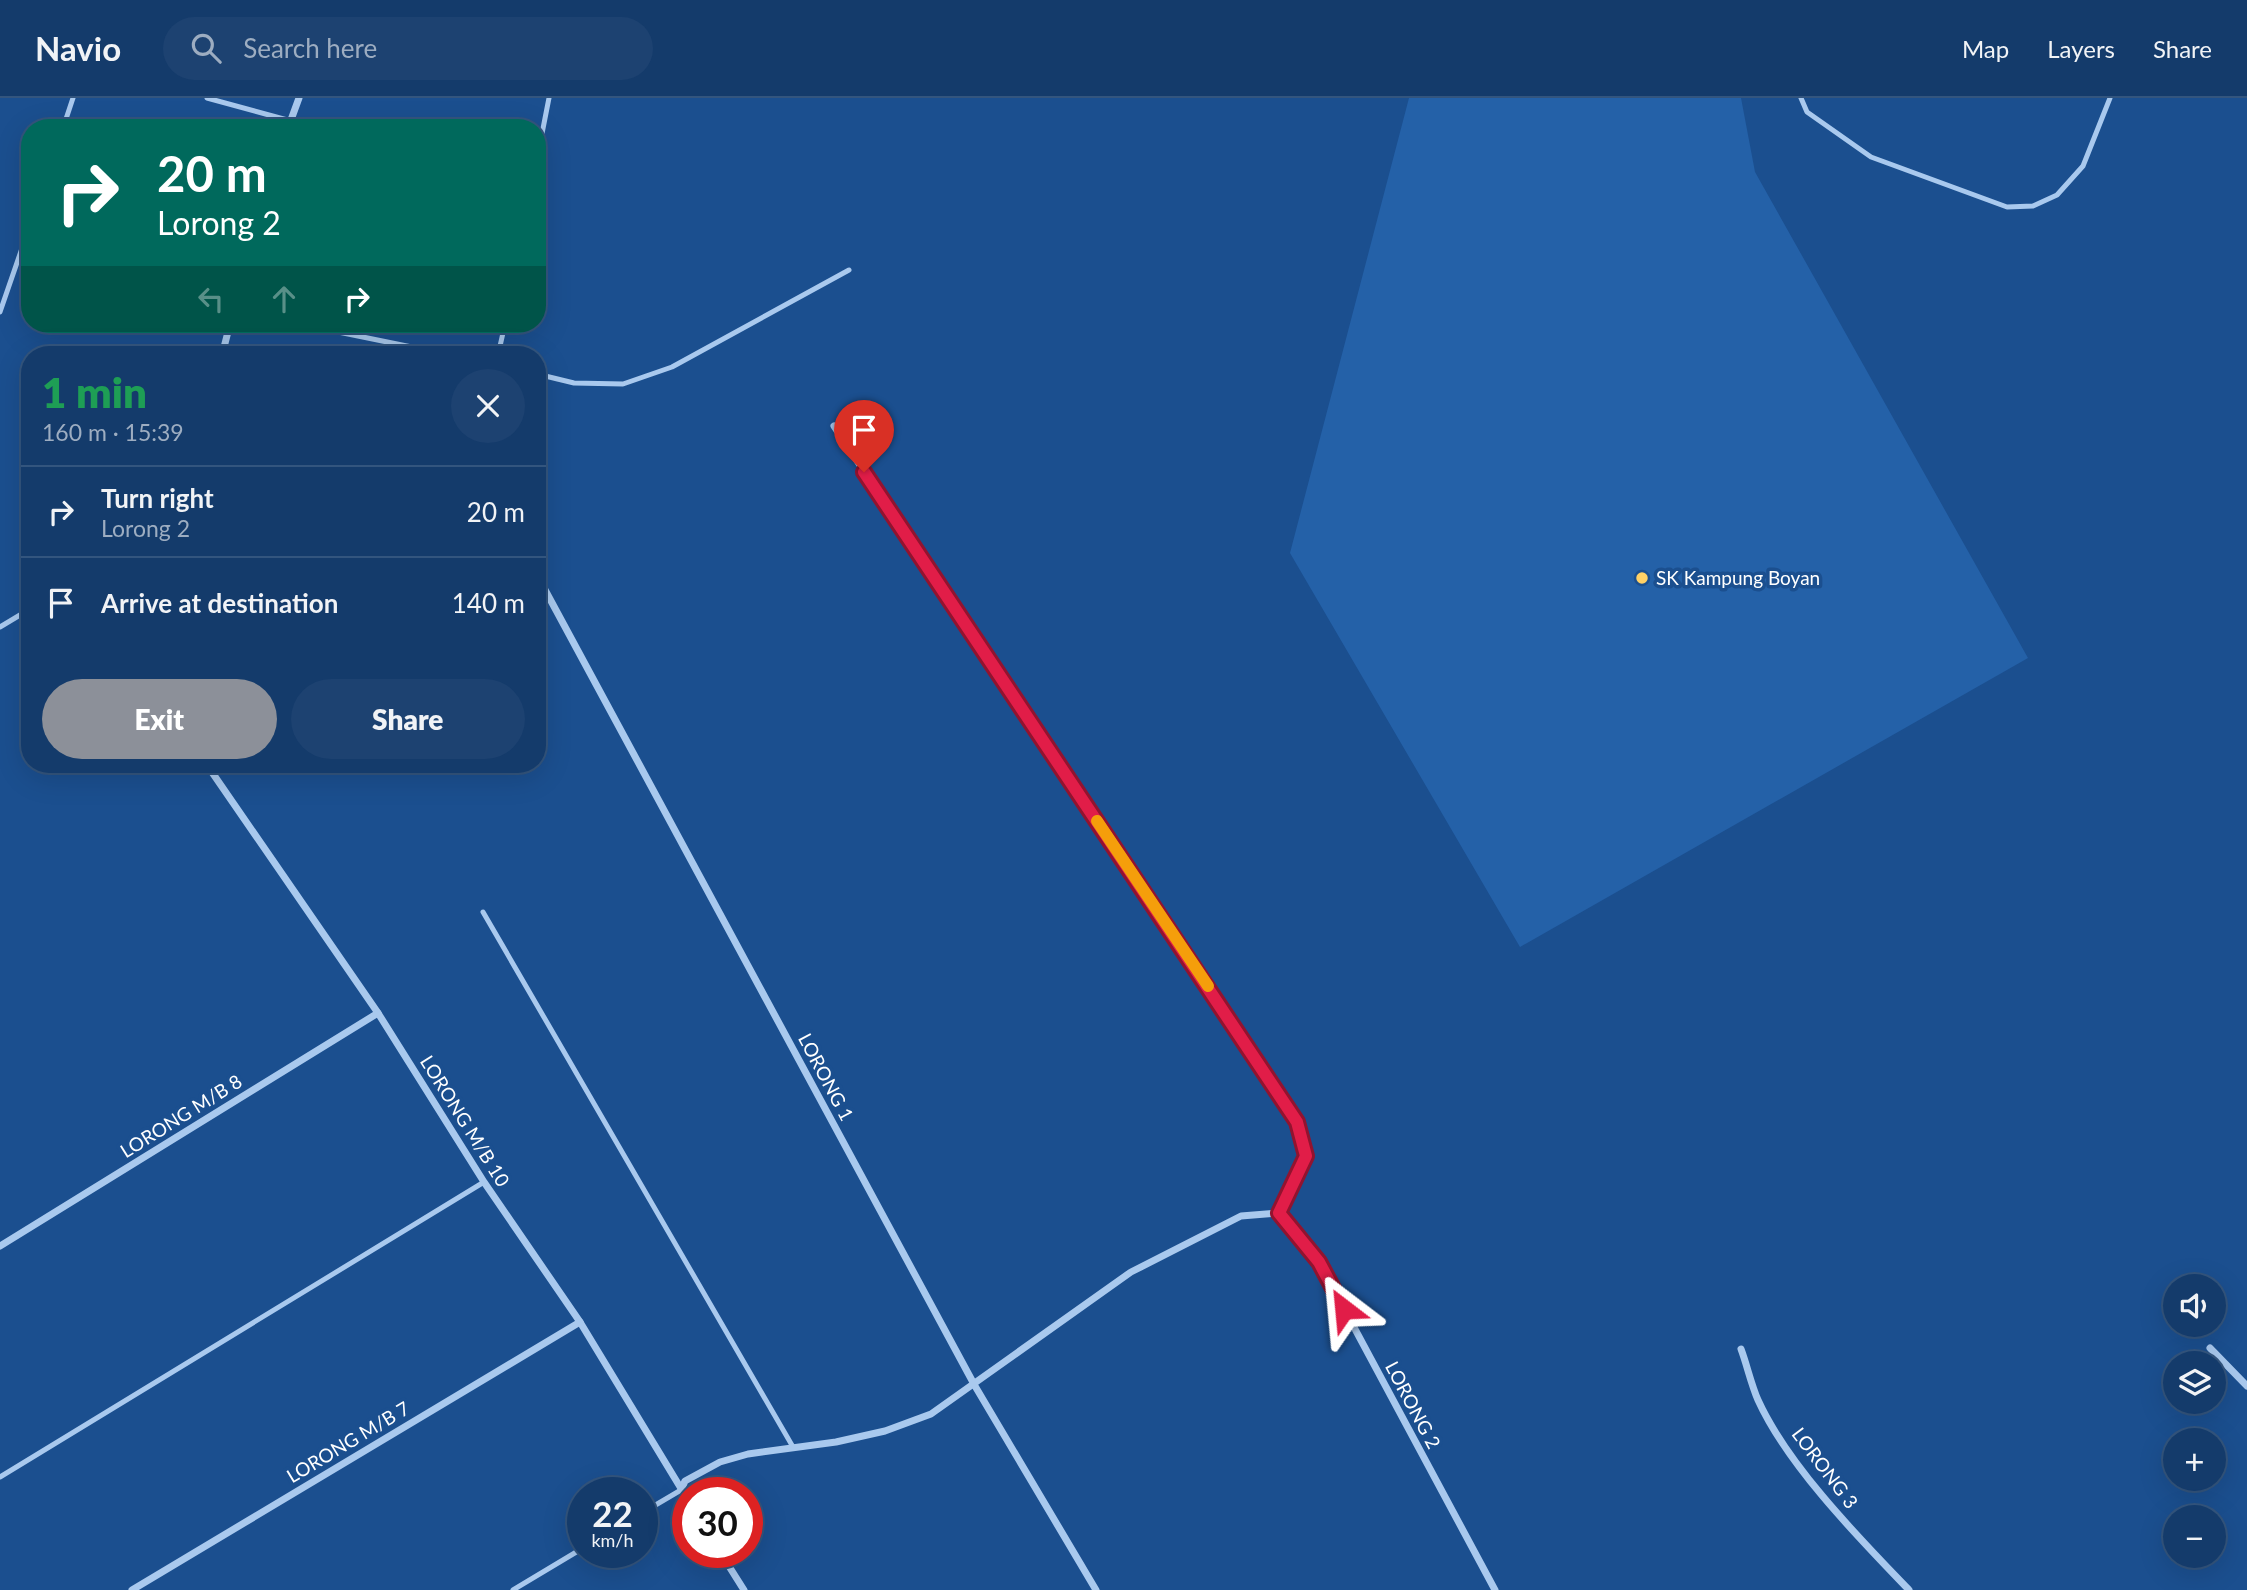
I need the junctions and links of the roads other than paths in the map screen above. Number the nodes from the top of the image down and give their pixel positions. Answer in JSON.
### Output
{"nodes":[{"id":1,"x":73,"y":98,"type":"edge"},
{"id":2,"x":207,"y":98,"type":"edge"},
{"id":3,"x":299,"y":98,"type":"edge"},
{"id":4,"x":549,"y":98,"type":"edge"},
{"id":5,"x":1801,"y":98,"type":"edge"},
{"id":6,"x":2110,"y":98,"type":"edge"},
{"id":7,"x":66,"y":119,"type":"edge"},
{"id":8,"x":273,"y":119,"type":"edge"},
{"id":9,"x":291,"y":119,"type":"edge"},
{"id":10,"x":545,"y":119,"type":"edge"},
{"id":11,"x":21,"y":251,"type":"edge"},
{"id":12,"x":849,"y":270,"type":"dead end"},
{"id":13,"x":0,"y":312,"type":"edge"},
{"id":14,"x":343,"y":333,"type":"edge"},
{"id":15,"x":407,"y":346,"type":"edge"},
{"id":16,"x":546,"y":376,"type":"edge"},
{"id":17,"x":834,"y":426,"type":"dead end"},
{"id":18,"x":546,"y":592,"type":"edge"},
{"id":19,"x":21,"y":614,"type":"edge"},
{"id":20,"x":0,"y":627,"type":"edge"},
{"id":21,"x":213,"y":773,"type":"edge"},
{"id":22,"x":484,"y":912,"type":"dead end"},
{"id":23,"x":378,"y":1013,"type":"junction"},
{"id":24,"x":484,"y":1182,"type":"junction"},
{"id":25,"x":1279,"y":1213,"type":"junction"},
{"id":26,"x":0,"y":1246,"type":"edge"},
{"id":27,"x":580,"y":1322,"type":"junction"},
{"id":28,"x":2210,"y":1348,"type":"dead end"},
{"id":29,"x":1741,"y":1349,"type":"dead end"},
{"id":30,"x":975,"y":1386,"type":"junction"},
{"id":31,"x":2247,"y":1386,"type":"edge"},
{"id":32,"x":793,"y":1447,"type":"junction"},
{"id":33,"x":0,"y":1477,"type":"edge"},
{"id":34,"x":673,"y":1477,"type":"edge"},
{"id":35,"x":692,"y":1477,"type":"edge"},
{"id":36,"x":567,"y":1558,"type":"edge"},
{"id":37,"x":730,"y":1568,"type":"edge"},
{"id":38,"x":132,"y":1590,"type":"edge"},
{"id":39,"x":513,"y":1590,"type":"edge"},
{"id":40,"x":744,"y":1590,"type":"edge"},
{"id":41,"x":1096,"y":1590,"type":"edge"},
{"id":42,"x":1495,"y":1590,"type":"edge"},
{"id":43,"x":1909,"y":1590,"type":"edge"}],
"edges":[{"from":1,"to":7,"type":"lane"},
{"from":2,"to":8,"type":"lane"},
{"from":3,"to":9,"type":"street"},
{"from":4,"to":10,"type":"lane"},
{"from":5,"to":6,"type":"lane"},
{"from":11,"to":13,"type":"lane"},
{"from":12,"to":16,"type":"lane"},
{"from":14,"to":15,"type":"lane"},
{"from":17,"to":25,"type":"street"},
{"from":18,"to":30,"type":"street","name":"LORONG 1"},
{"from":19,"to":20,"type":"lane"},
{"from":21,"to":23,"type":"street","name":"LORONG M/B 10"},
{"from":22,"to":32,"type":"lane"},
{"from":23,"to":24,"type":"street","name":"LORONG M/B 10"},
{"from":23,"to":26,"type":"street","name":"LORONG M/B 8"},
{"from":24,"to":27,"type":"street","name":"LORONG M/B 10"},
{"from":24,"to":33,"type":"lane"},
{"from":25,"to":30,"type":"street"},
{"from":25,"to":42,"type":"street","name":"LORONG 2"},
{"from":27,"to":34,"type":"street","name":"LORONG M/B 10"},
{"from":27,"to":38,"type":"street","name":"LORONG M/B 7"},
{"from":28,"to":31,"type":"street"},
{"from":29,"to":43,"type":"street","name":"LORONG 3"},
{"from":30,"to":32,"type":"street"},
{"from":30,"to":41,"type":"street","name":"LORONG 1"},
{"from":32,"to":35,"type":"street"},
{"from":36,"to":39,"type":"lane"},
{"from":37,"to":40,"type":"street"}]}
